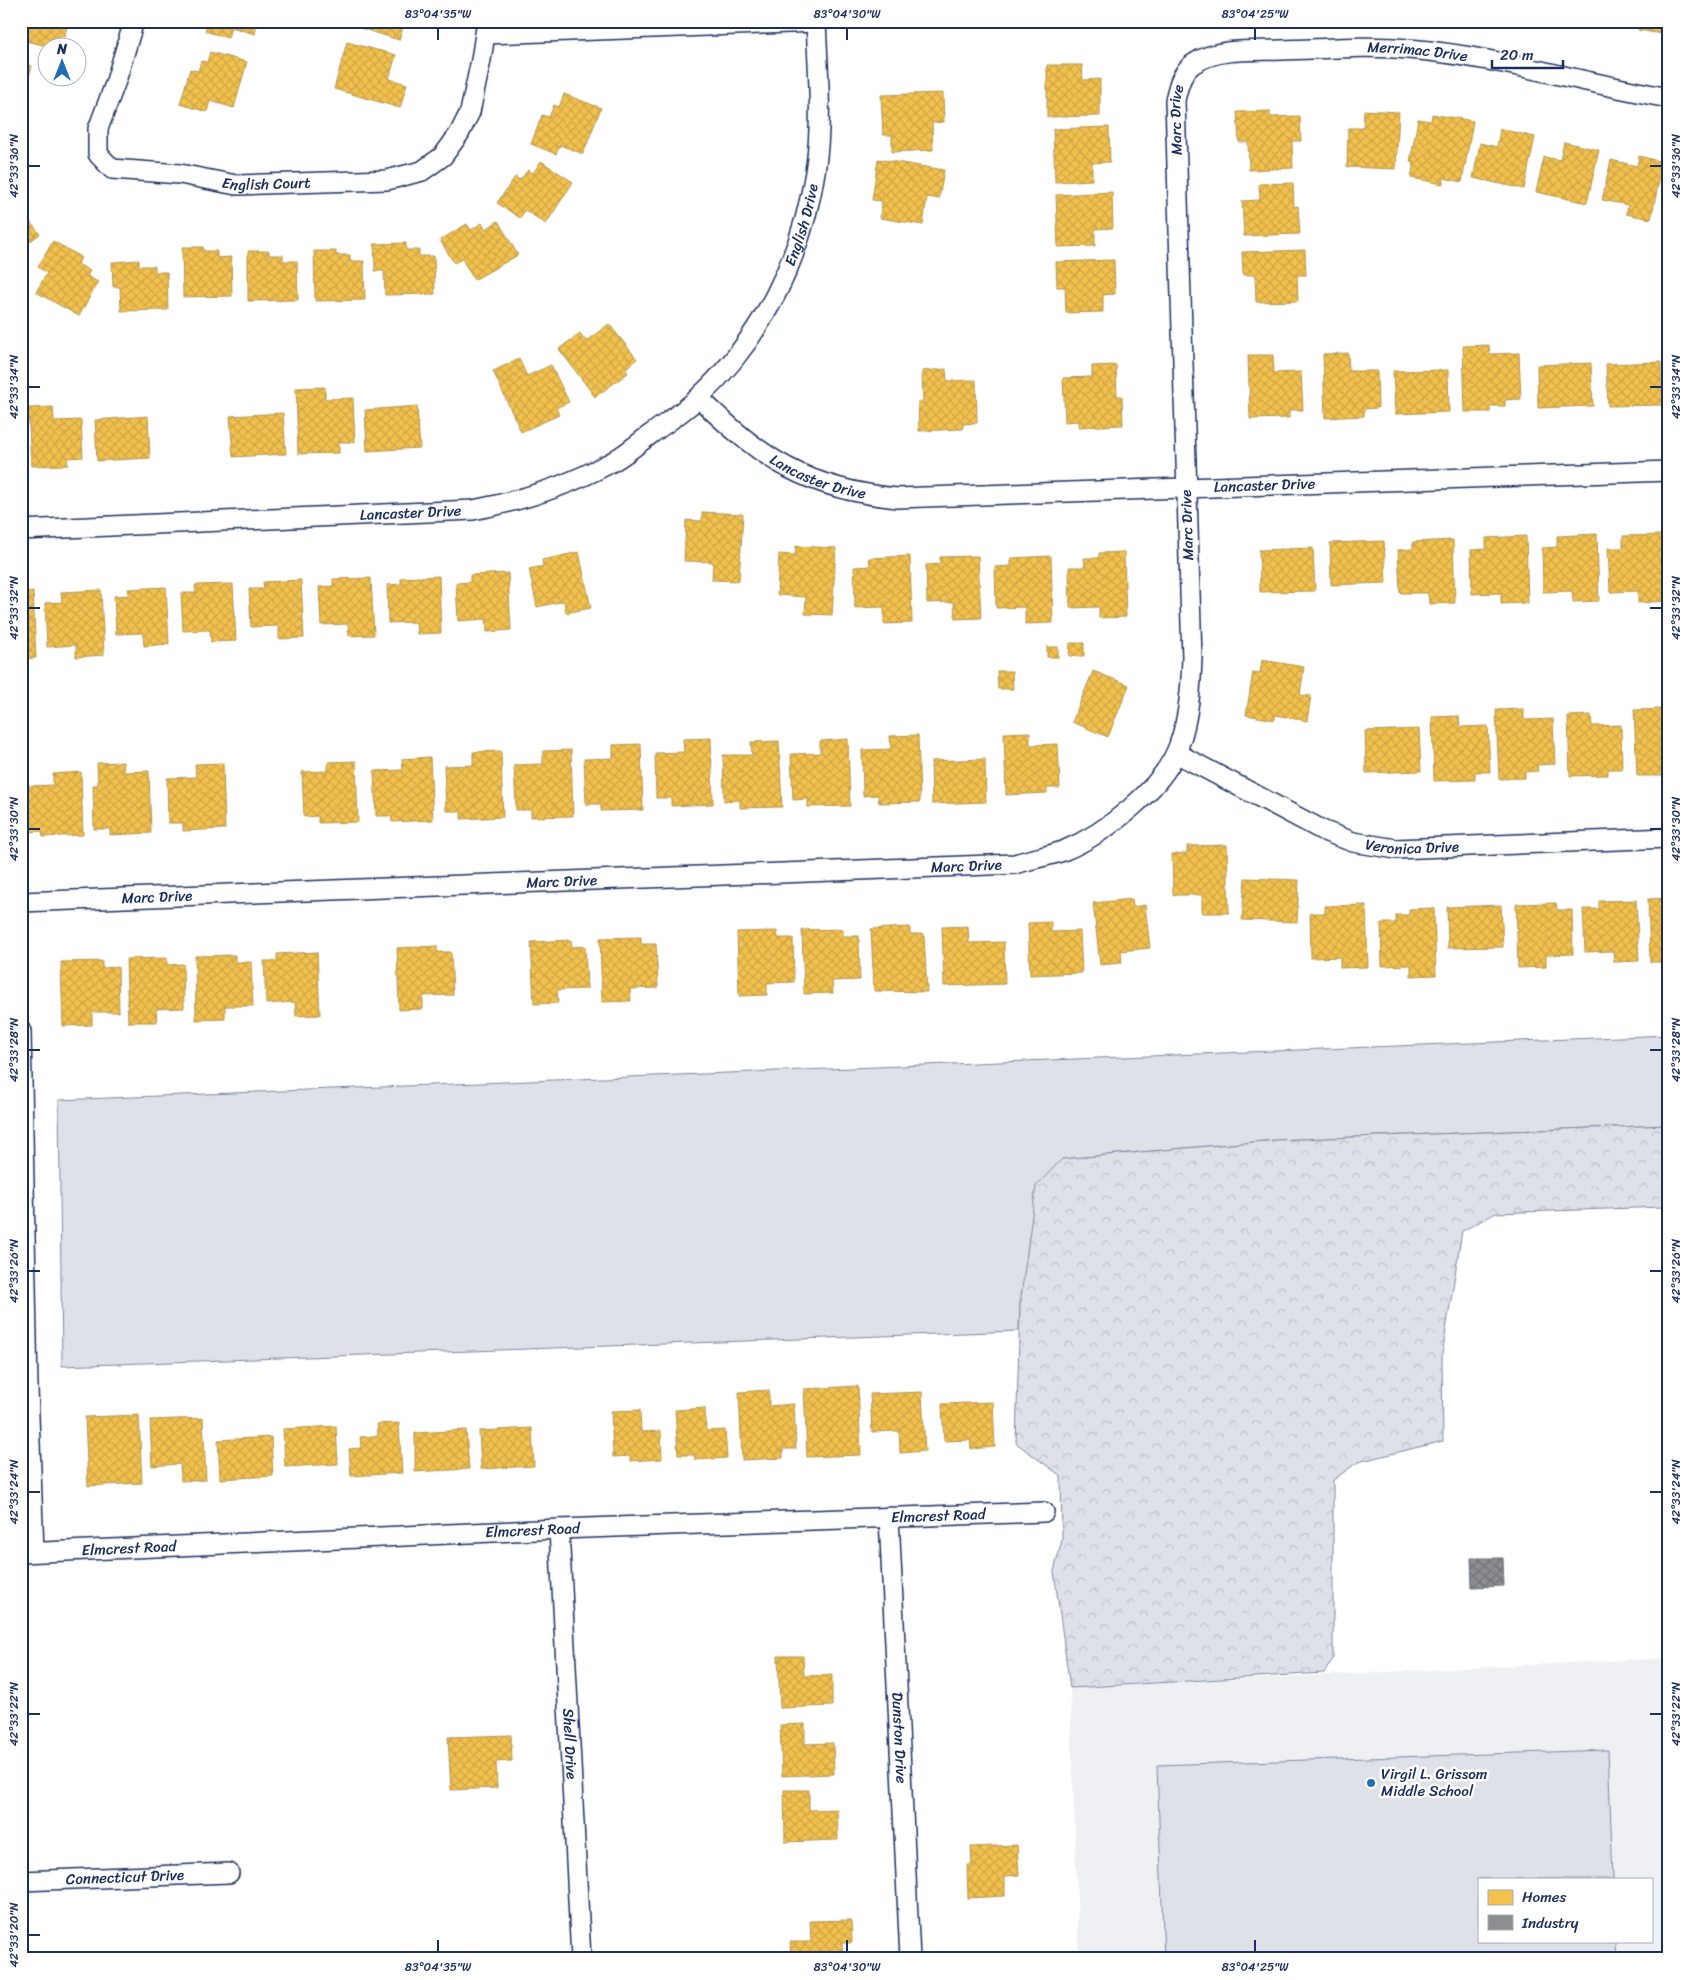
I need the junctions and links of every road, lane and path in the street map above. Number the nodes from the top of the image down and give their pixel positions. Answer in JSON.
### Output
{"nodes":[{"id":1,"x":134,"y":21,"type":"edge"},
{"id":2,"x":816,"y":21,"type":"edge"},
{"id":3,"x":487,"y":27,"type":"edge"},
{"id":4,"x":1194,"y":64,"type":"joint"},
{"id":5,"x":1669,"y":98,"type":"edge"},
{"id":6,"x":699,"y":398,"type":"junction"},
{"id":7,"x":1669,"y":471,"type":"edge"},
{"id":8,"x":1186,"y":488,"type":"junction"},
{"id":9,"x":21,"y":530,"type":"edge"},
{"id":10,"x":1176,"y":753,"type":"junction"},
{"id":11,"x":1669,"y":838,"type":"edge"},
{"id":12,"x":21,"y":902,"type":"edge"},
{"id":13,"x":21,"y":1031,"type":"edge"},
{"id":14,"x":1044,"y":1512,"type":"dead end"},
{"id":15,"x":889,"y":1517,"type":"junction"},
{"id":16,"x":559,"y":1529,"type":"junction"},
{"id":17,"x":28,"y":1552,"type":"edge"},
{"id":18,"x":229,"y":1873,"type":"dead end"},
{"id":19,"x":21,"y":1881,"type":"edge"},
{"id":20,"x":581,"y":1959,"type":"edge"},
{"id":21,"x":910,"y":1959,"type":"edge"}],
"edges":[{"from":1,"to":3,"type":"street","name":"English Court"},
{"from":2,"to":3,"type":"street","name":"English Court"},
{"from":2,"to":6,"type":"street","name":"English Drive"},
{"from":4,"to":5,"type":"street","name":"Merrimac Drive"},
{"from":4,"to":8,"type":"street","name":"Marc Drive"},
{"from":6,"to":8,"type":"street","name":"Lancaster Drive"},
{"from":6,"to":9,"type":"street","name":"Lancaster Drive"},
{"from":7,"to":8,"type":"street","name":"Lancaster Drive"},
{"from":8,"to":10,"type":"street","name":"Marc Drive"},
{"from":10,"to":11,"type":"street","name":"Veronica Drive"},
{"from":10,"to":12,"type":"street","name":"Marc Drive"},
{"from":13,"to":17,"type":"street"},
{"from":14,"to":15,"type":"street","name":"Elmcrest Road"},
{"from":15,"to":16,"type":"street","name":"Elmcrest Road"},
{"from":15,"to":21,"type":"street","name":"Dunston Drive"},
{"from":16,"to":17,"type":"street","name":"Elmcrest Road"},
{"from":16,"to":20,"type":"street","name":"Shell Drive"},
{"from":18,"to":19,"type":"street","name":"Connecticut Drive"}]}
